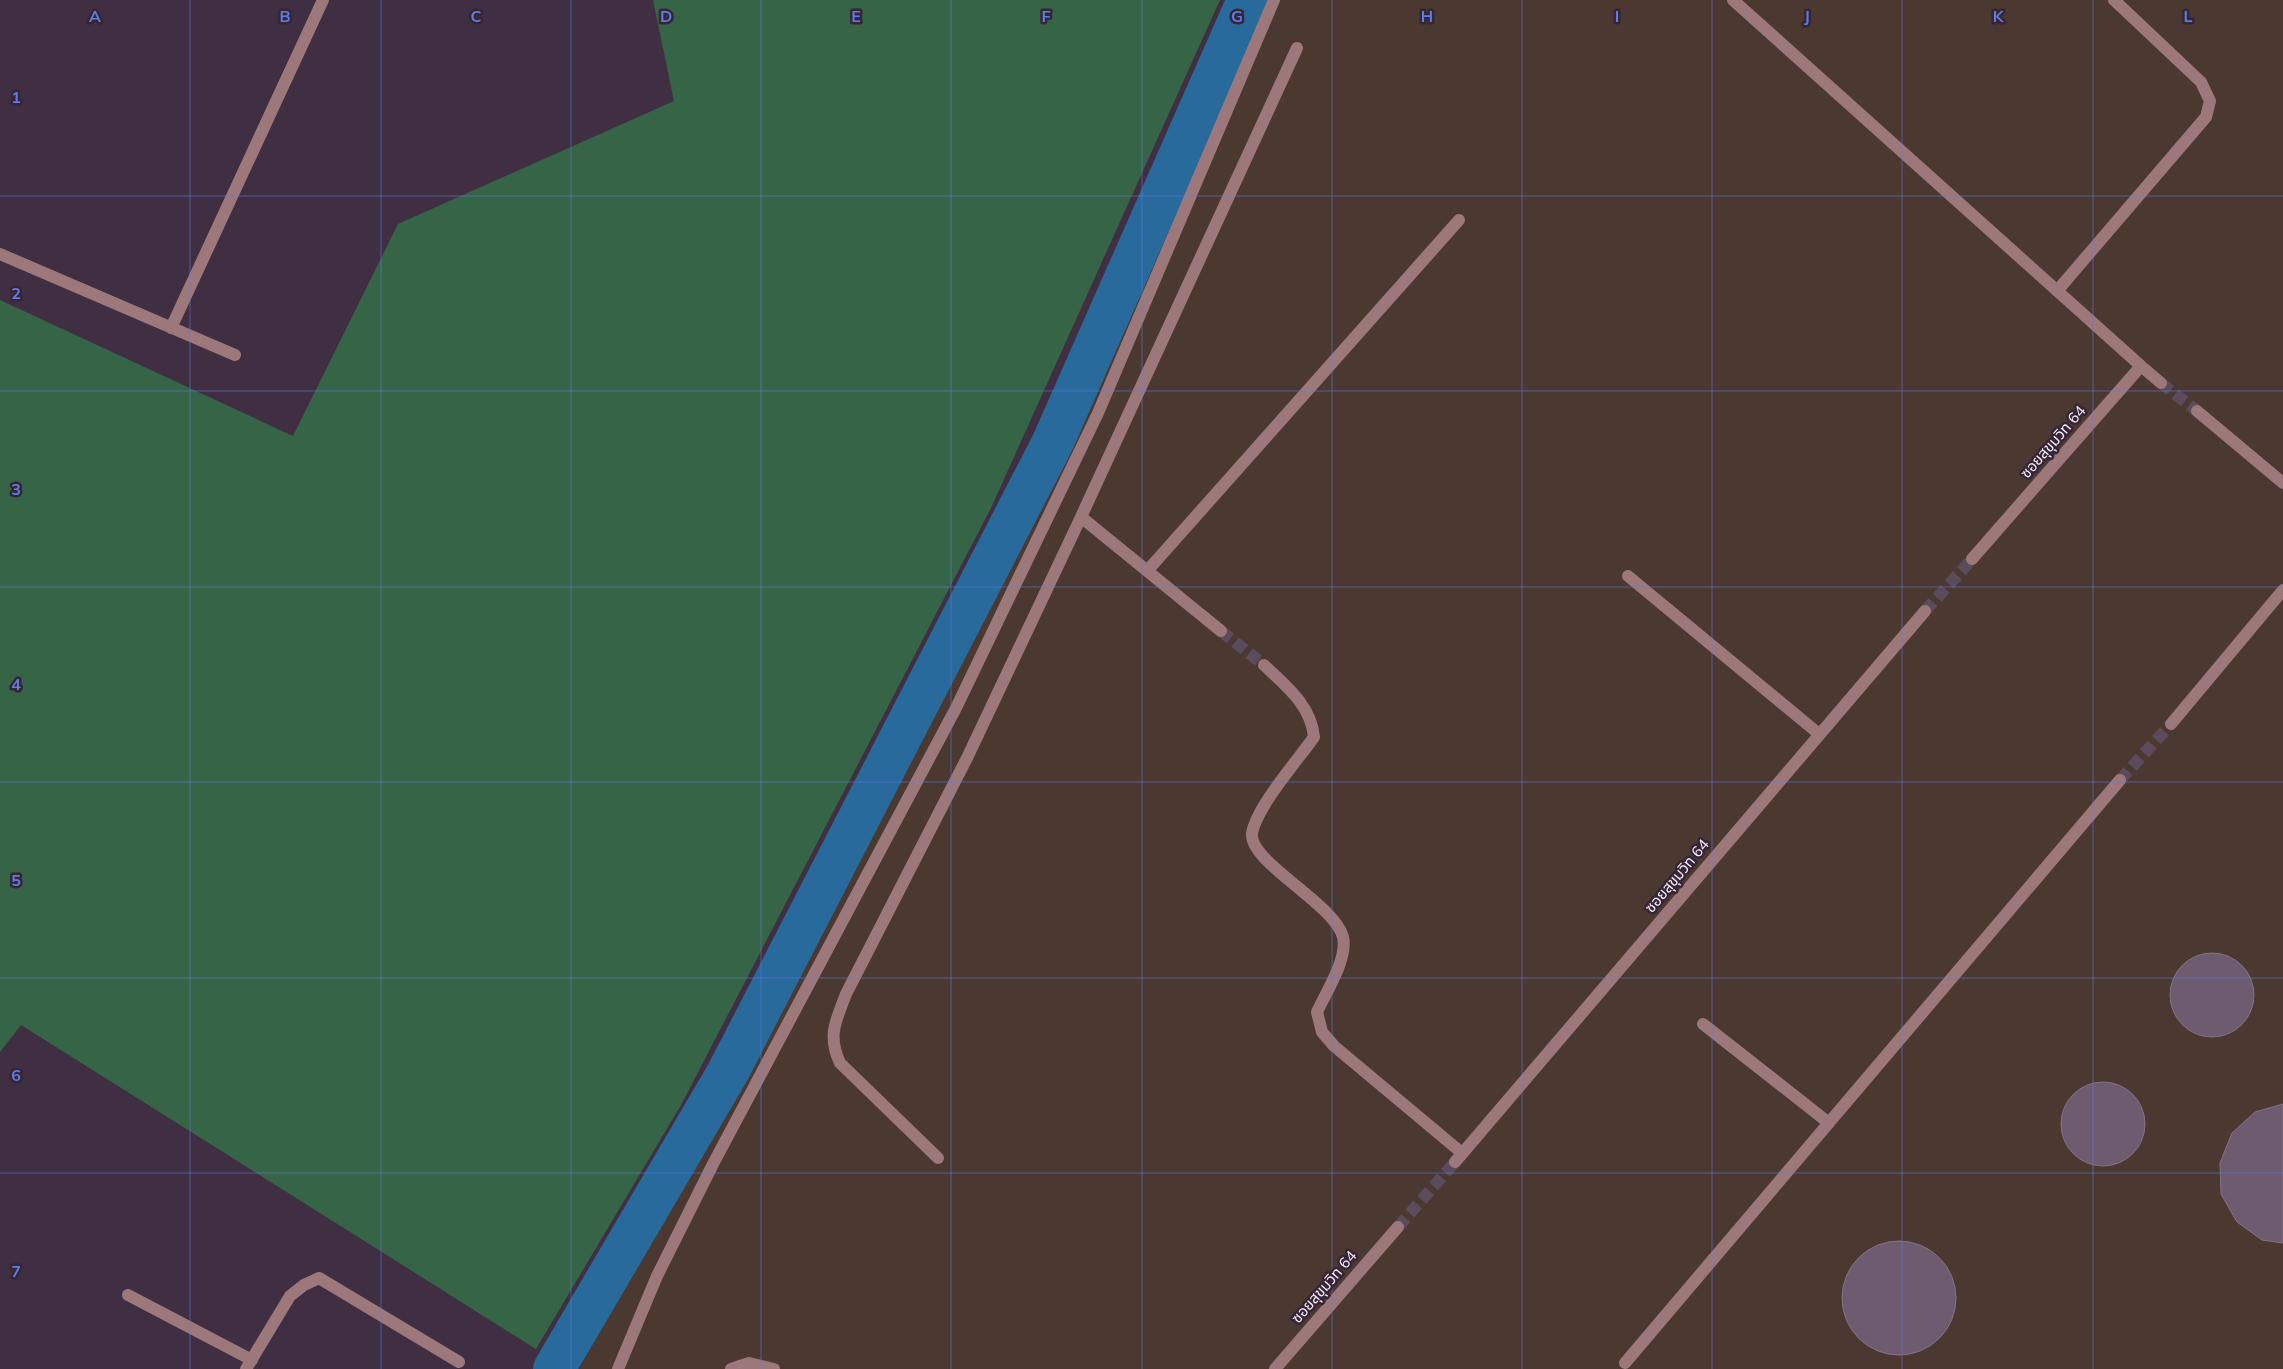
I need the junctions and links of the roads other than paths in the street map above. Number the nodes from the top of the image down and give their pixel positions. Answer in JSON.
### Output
{"nodes":[{"id":1,"x":323,"y":0,"type":"edge"},
{"id":2,"x":1274,"y":0,"type":"edge"},
{"id":3,"x":1733,"y":0,"type":"edge"},
{"id":4,"x":2114,"y":0,"type":"edge"},
{"id":5,"x":1297,"y":48,"type":"dead end"},
{"id":6,"x":1459,"y":220,"type":"dead end"},
{"id":7,"x":0,"y":254,"type":"edge"},
{"id":8,"x":2057,"y":291,"type":"junction"},
{"id":9,"x":171,"y":328,"type":"junction"},
{"id":10,"x":235,"y":355,"type":"dead end"},
{"id":11,"x":2141,"y":366,"type":"junction"},
{"id":12,"x":2162,"y":383,"type":"tunnel mouth"},
{"id":13,"x":2197,"y":411,"type":"tunnel mouth"},
{"id":14,"x":2283,"y":483,"type":"edge"},
{"id":15,"x":1081,"y":517,"type":"junction"},
{"id":16,"x":1972,"y":558,"type":"tunnel mouth"},
{"id":17,"x":1148,"y":570,"type":"junction"},
{"id":18,"x":1628,"y":576,"type":"dead end"},
{"id":19,"x":2283,"y":590,"type":"edge"},
{"id":20,"x":1925,"y":611,"type":"tunnel mouth"},
{"id":21,"x":1221,"y":631,"type":"tunnel mouth"},
{"id":22,"x":1264,"y":665,"type":"tunnel mouth"},
{"id":23,"x":2171,"y":724,"type":"tunnel mouth"},
{"id":24,"x":1819,"y":734,"type":"junction"},
{"id":25,"x":2120,"y":780,"type":"tunnel mouth"},
{"id":26,"x":1703,"y":1024,"type":"dead end"},
{"id":27,"x":1829,"y":1123,"type":"junction"},
{"id":28,"x":938,"y":1158,"type":"dead end"},
{"id":29,"x":1398,"y":1226,"type":"tunnel mouth"},
{"id":30,"x":128,"y":1295,"type":"dead end"},
{"id":31,"x":459,"y":1362,"type":"dead end"},
{"id":32,"x":1625,"y":1363,"type":"dead end"},
{"id":33,"x":249,"y":1364,"type":"edge"},
{"id":34,"x":618,"y":1369,"type":"edge"},
{"id":35,"x":731,"y":1369,"type":"edge"},
{"id":36,"x":774,"y":1369,"type":"edge"},
{"id":37,"x":1275,"y":1369,"type":"edge"}],
"edges":[{"from":1,"to":9,"type":"street"},
{"from":2,"to":34,"type":"street"},
{"from":3,"to":8,"type":"street"},
{"from":4,"to":8,"type":"street"},
{"from":5,"to":15,"type":"street"},
{"from":6,"to":17,"type":"street"},
{"from":7,"to":9,"type":"street"},
{"from":8,"to":11,"type":"street"},
{"from":9,"to":10,"type":"street"},
{"from":11,"to":12,"type":"street"},
{"from":11,"to":16,"type":"street","name":"ซอยสุขุมวิท 64"},
{"from":13,"to":14,"type":"street"},
{"from":15,"to":17,"type":"street"},
{"from":15,"to":28,"type":"street"},
{"from":17,"to":21,"type":"street"},
{"from":18,"to":24,"type":"street"},
{"from":19,"to":23,"type":"street"},
{"from":20,"to":24,"type":"street","name":"ซอยสุขุมวิท 64"},
{"from":22,"to":24,"type":"street","name":"ซอยสุขุมวิท 64"},
{"from":25,"to":27,"type":"street"},
{"from":26,"to":27,"type":"street"},
{"from":27,"to":32,"type":"street"},
{"from":29,"to":37,"type":"street","name":"ซอยสุขุมวิท 64"},
{"from":30,"to":33,"type":"street"},
{"from":31,"to":33,"type":"street"},
{"from":35,"to":36,"type":"street"}]}
